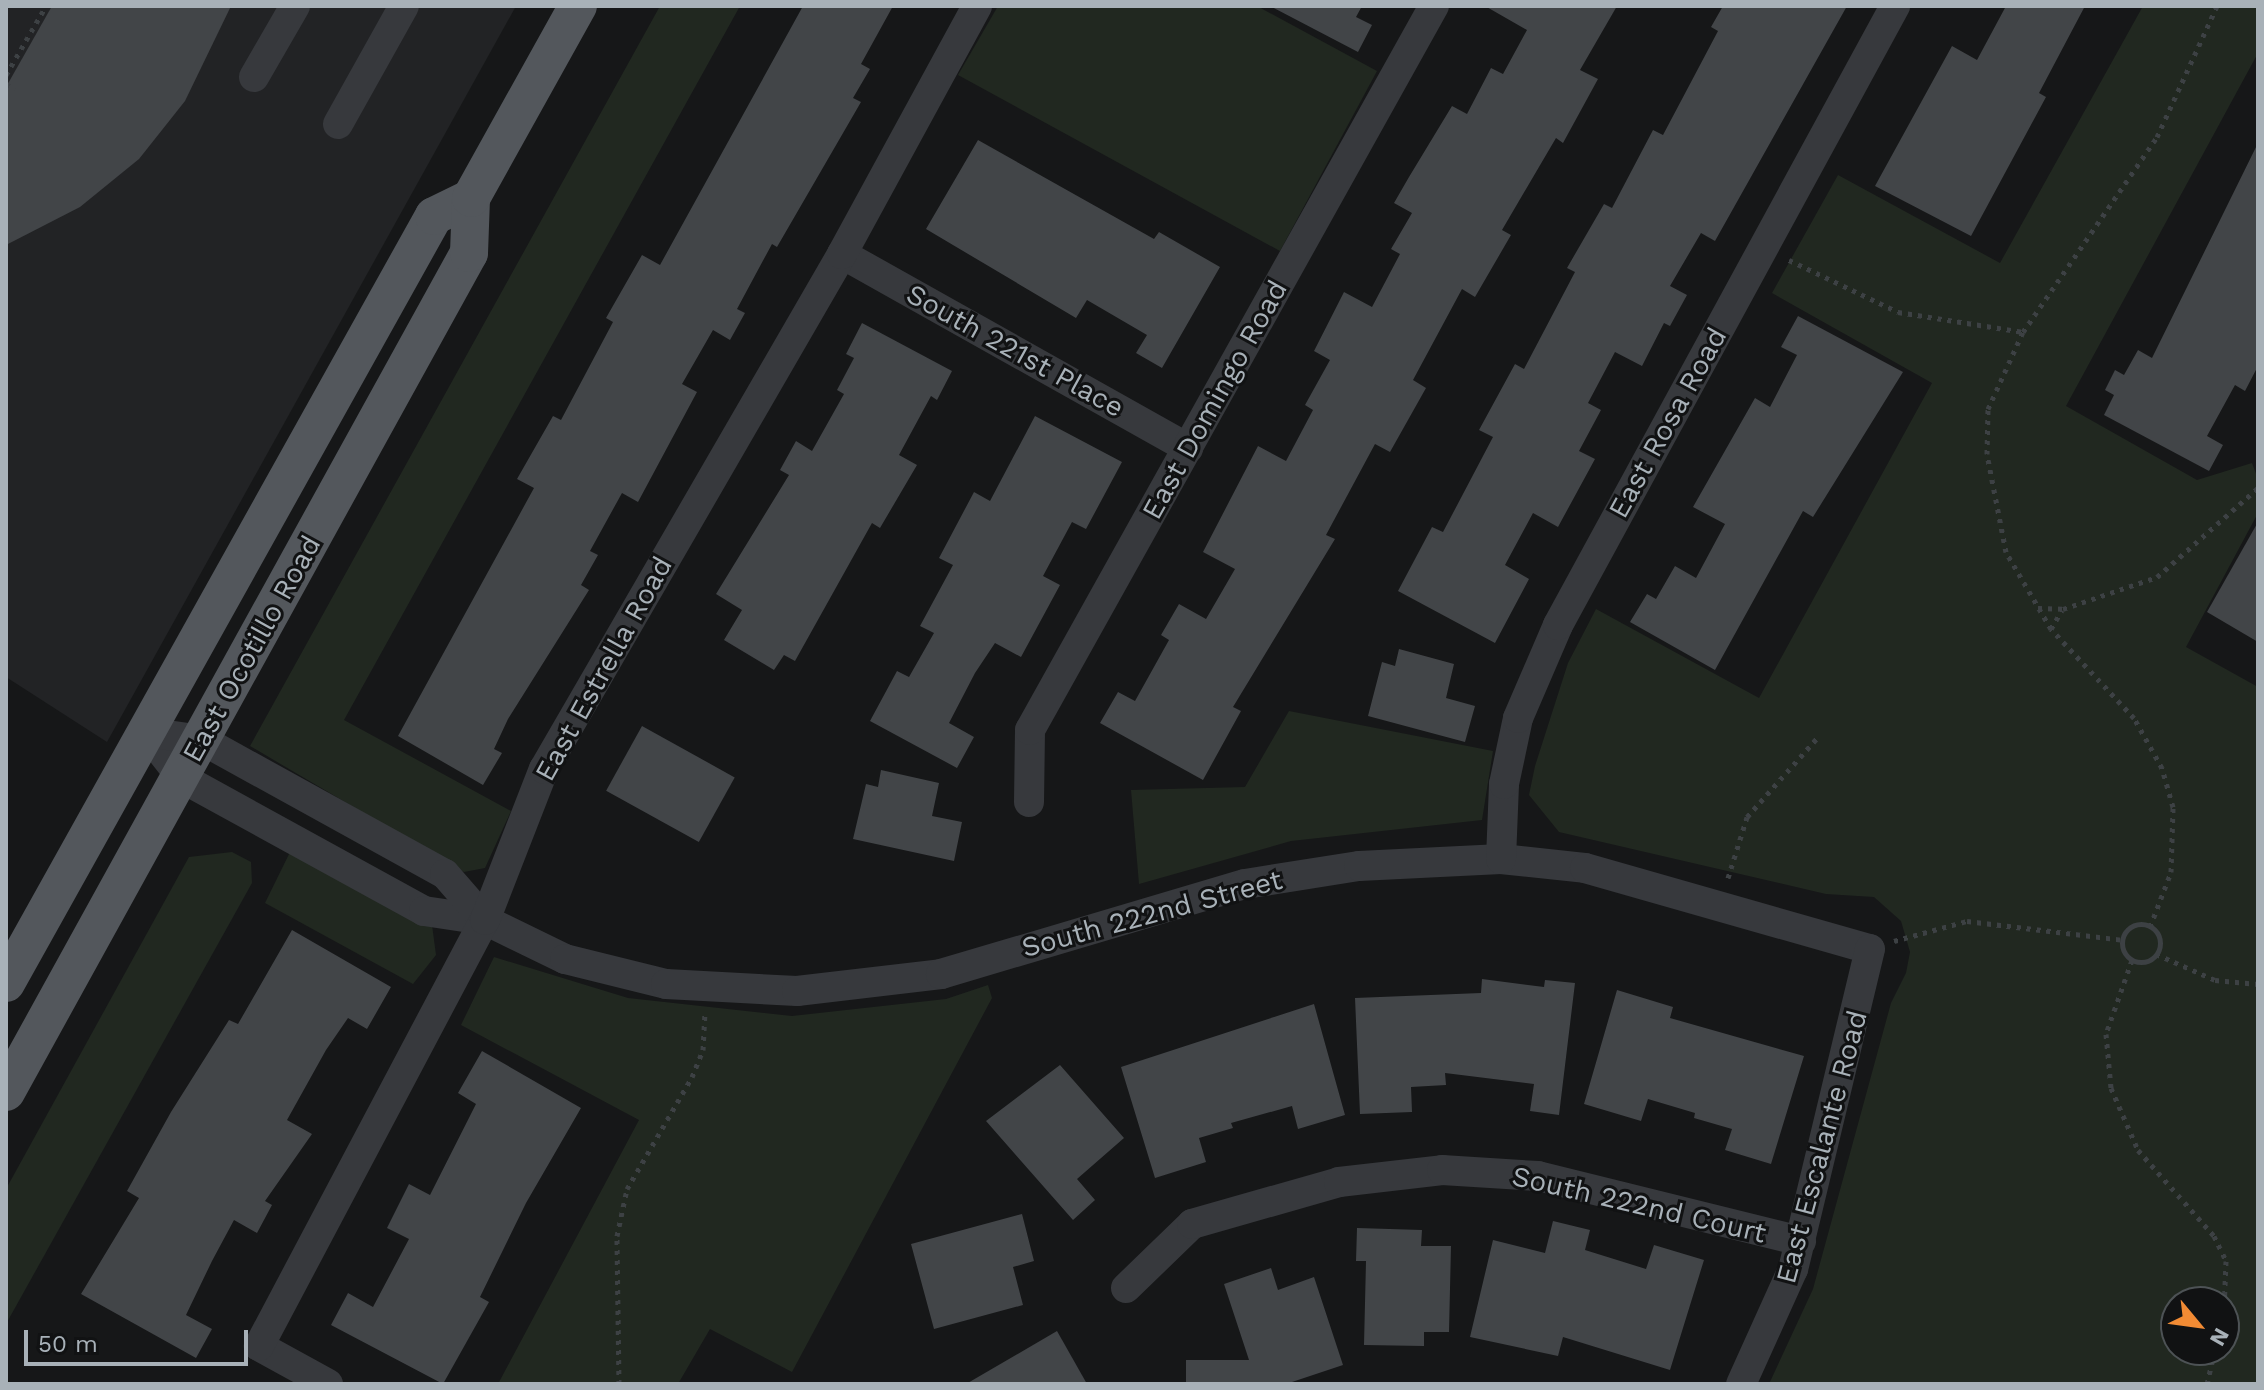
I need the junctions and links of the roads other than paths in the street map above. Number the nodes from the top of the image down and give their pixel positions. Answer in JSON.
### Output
{"nodes":[{"id":1,"x":295,"y":6,"type":"edge"},
{"id":2,"x":404,"y":6,"type":"edge"},
{"id":3,"x":578,"y":6,"type":"edge"},
{"id":4,"x":977,"y":6,"type":"edge"},
{"id":5,"x":1434,"y":6,"type":"edge"},
{"id":6,"x":1895,"y":6,"type":"edge"},
{"id":7,"x":254,"y":77,"type":"dead end"},
{"id":8,"x":338,"y":124,"type":"dead end"},
{"id":9,"x":471,"y":198,"type":"junction"},
{"id":10,"x":842,"y":254,"type":"junction"},
{"id":11,"x":1188,"y":448,"type":"junction"},
{"id":12,"x":146,"y":732,"type":"junction"},
{"id":13,"x":202,"y":740,"type":"junction"},
{"id":14,"x":182,"y":778,"type":"junction"},
{"id":15,"x":1029,"y":802,"type":"dead end"},
{"id":16,"x":1501,"y":859,"type":"junction"},
{"id":17,"x":485,"y":920,"type":"junction"},
{"id":18,"x":1870,"y":949,"type":"joint"},
{"id":19,"x":6,"y":983,"type":"edge"},
{"id":20,"x":6,"y":1092,"type":"edge"},
{"id":21,"x":1801,"y":1241,"type":"junction"},
{"id":22,"x":1126,"y":1288,"type":"dead end"},
{"id":23,"x":328,"y":1384,"type":"edge"},
{"id":24,"x":1741,"y":1384,"type":"edge"}],
"edges":[{"from":1,"to":7,"type":"street"},
{"from":2,"to":8,"type":"street"},
{"from":3,"to":9,"type":"main road","name":"East Ocotillo Road"},
{"from":4,"to":10,"type":"street","name":"East Estrella Road"},
{"from":5,"to":11,"type":"street","name":"East Domingo Road"},
{"from":6,"to":16,"type":"street","name":"East Rosa Road"},
{"from":9,"to":12,"type":"main road","name":"East Ocotillo Road"},
{"from":9,"to":13,"type":"main road","name":"East Ocotillo Road"},
{"from":10,"to":11,"type":"street","name":"South 221st Place"},
{"from":10,"to":17,"type":"street","name":"East Estrella Road"},
{"from":11,"to":15,"type":"street","name":"East Domingo Road"},
{"from":12,"to":13,"type":"street","name":"South 222nd Street"},
{"from":12,"to":14,"type":"street","name":"South 222nd Street"},
{"from":12,"to":19,"type":"main road","name":"East Ocotillo Road"},
{"from":13,"to":14,"type":"main road","name":"East Ocotillo Road"},
{"from":13,"to":17,"type":"street","name":"South 222nd Street"},
{"from":14,"to":17,"type":"street","name":"South 222nd Street"},
{"from":14,"to":20,"type":"main road","name":"East Ocotillo Road"},
{"from":16,"to":17,"type":"street","name":"South 222nd Street"},
{"from":16,"to":18,"type":"street","name":"South 222nd Street"},
{"from":17,"to":23,"type":"street","name":"East Estrella Road"},
{"from":18,"to":21,"type":"street","name":"East Escalante Road"},
{"from":21,"to":22,"type":"street","name":"South 222nd Court"},
{"from":21,"to":24,"type":"street","name":"East Escalante Road"}]}
